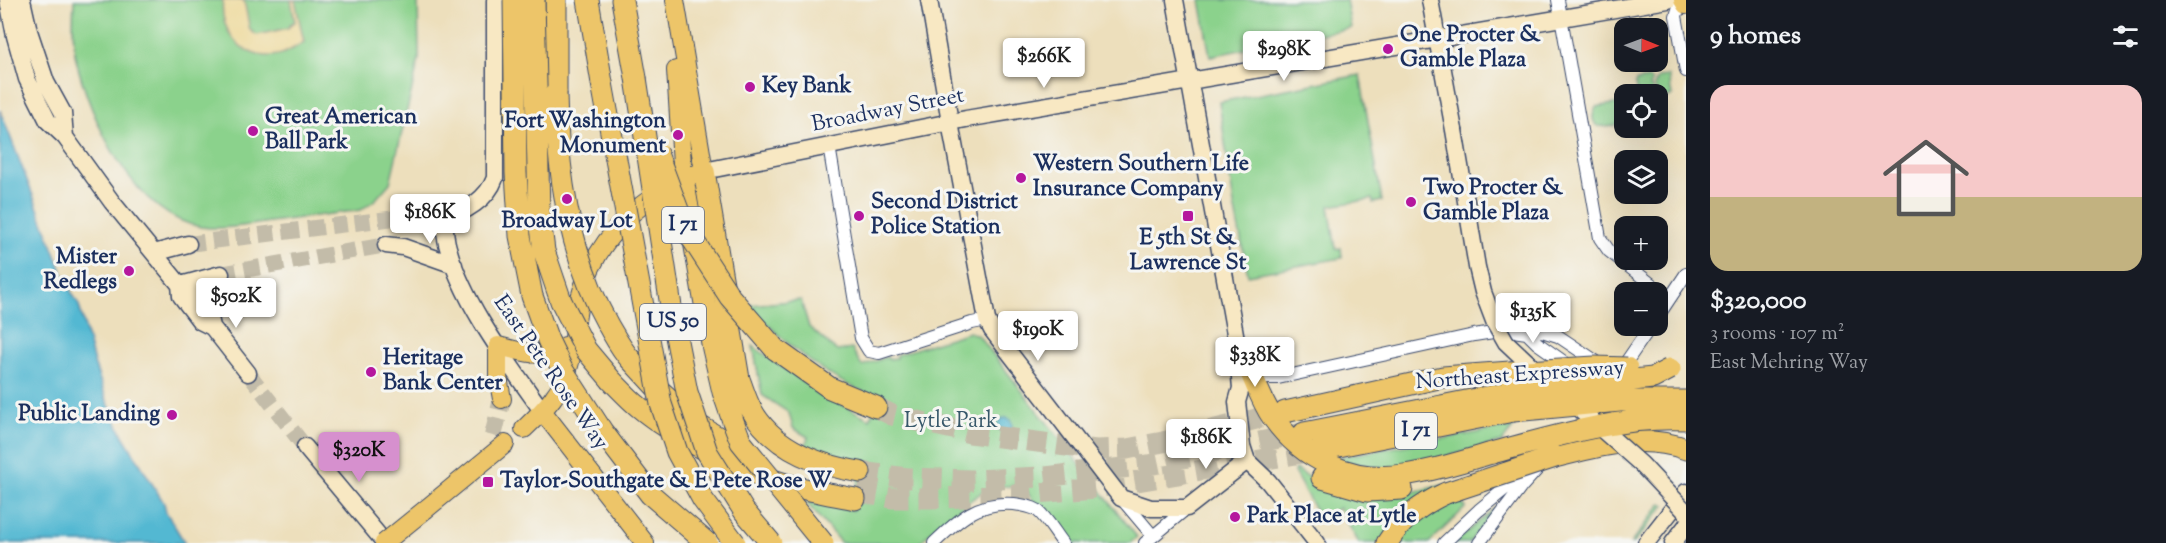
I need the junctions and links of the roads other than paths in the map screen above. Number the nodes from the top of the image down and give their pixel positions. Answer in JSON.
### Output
{"nodes":[{"id":1,"x":8,"y":0,"type":"edge"},
{"id":2,"x":22,"y":0,"type":"edge"},
{"id":3,"x":495,"y":0,"type":"edge"},
{"id":4,"x":514,"y":0,"type":"edge"},
{"id":5,"x":534,"y":0,"type":"edge"},
{"id":6,"x":556,"y":0,"type":"edge"},
{"id":7,"x":588,"y":0,"type":"edge"},
{"id":8,"x":622,"y":0,"type":"edge"},
{"id":9,"x":673,"y":0,"type":"edge"},
{"id":10,"x":930,"y":0,"type":"edge"},
{"id":11,"x":1175,"y":0,"type":"edge"},
{"id":12,"x":1430,"y":0,"type":"edge"},
{"id":13,"x":1558,"y":0,"type":"edge"},
{"id":14,"x":1668,"y":0,"type":"edge"},
{"id":15,"x":1682,"y":0,"type":"edge"},
{"id":16,"x":1686,"y":5,"type":"edge"},
{"id":17,"x":1561,"y":19,"type":"junction"},
{"id":18,"x":1437,"y":39,"type":"junction"},
{"id":19,"x":1686,"y":71,"type":"edge"},
{"id":20,"x":636,"y":78,"type":"junction"},
{"id":21,"x":1190,"y":82,"type":"junction"},
{"id":22,"x":950,"y":122,"type":"junction"},
{"id":23,"x":65,"y":137,"type":"junction"},
{"id":24,"x":829,"y":146,"type":"junction"},
{"id":25,"x":704,"y":171,"type":"junction"},
{"id":26,"x":683,"y":179,"type":"junction"},
{"id":27,"x":419,"y":216,"type":"tunnel mouth"},
{"id":28,"x":444,"y":217,"type":"junction"},
{"id":29,"x":188,"y":244,"type":"tunnel mouth"},
{"id":30,"x":386,"y":245,"type":"tunnel mouth"},
{"id":31,"x":154,"y":253,"type":"junction"},
{"id":32,"x":454,"y":265,"type":"junction"},
{"id":33,"x":221,"y":274,"type":"tunnel mouth"},
{"id":34,"x":1686,"y":274,"type":"edge"},
{"id":35,"x":180,"y":285,"type":"junction"},
{"id":36,"x":1669,"y":298,"type":"joint"},
{"id":37,"x":987,"y":320,"type":"junction"},
{"id":38,"x":1527,"y":333,"type":"junction"},
{"id":39,"x":1644,"y":336,"type":"edge"},
{"id":40,"x":573,"y":340,"type":"junction"},
{"id":41,"x":1237,"y":345,"type":"junction"},
{"id":42,"x":498,"y":346,"type":"junction"},
{"id":43,"x":1678,"y":369,"type":"edge"},
{"id":44,"x":248,"y":373,"type":"tunnel mouth"},
{"id":45,"x":1616,"y":376,"type":"junction"},
{"id":46,"x":1241,"y":388,"type":"junction"},
{"id":47,"x":1605,"y":389,"type":"junction"},
{"id":48,"x":1512,"y":392,"type":"junction"},
{"id":49,"x":502,"y":399,"type":"tunnel mouth"},
{"id":50,"x":1686,"y":401,"type":"edge"},
{"id":51,"x":876,"y":407,"type":"tunnel mouth"},
{"id":52,"x":1686,"y":408,"type":"edge"},
{"id":53,"x":543,"y":412,"type":"junction"},
{"id":54,"x":1284,"y":412,"type":"tunnel mouth"},
{"id":55,"x":1686,"y":419,"type":"edge"},
{"id":56,"x":1686,"y":428,"type":"edge"},
{"id":57,"x":524,"y":429,"type":"dead end"},
{"id":58,"x":1304,"y":433,"type":"tunnel mouth"},
{"id":59,"x":499,"y":440,"type":"tunnel mouth"},
{"id":60,"x":305,"y":447,"type":"tunnel mouth"},
{"id":61,"x":1686,"y":449,"type":"edge"},
{"id":62,"x":1319,"y":450,"type":"tunnel mouth"},
{"id":63,"x":1556,"y":452,"type":"junction"},
{"id":64,"x":1247,"y":460,"type":"junction"},
{"id":65,"x":857,"y":488,"type":"junction"},
{"id":66,"x":1686,"y":492,"type":"edge"},
{"id":67,"x":1121,"y":498,"type":"junction"},
{"id":68,"x":1187,"y":508,"type":"junction"},
{"id":69,"x":1686,"y":512,"type":"edge"},
{"id":70,"x":1686,"y":526,"type":"edge"},
{"id":71,"x":1149,"y":539,"type":"edge"},
{"id":72,"x":384,"y":543,"type":"edge"},
{"id":73,"x":645,"y":543,"type":"edge"},
{"id":74,"x":707,"y":543,"type":"edge"},
{"id":75,"x":735,"y":543,"type":"edge"},
{"id":76,"x":771,"y":543,"type":"edge"},
{"id":77,"x":823,"y":543,"type":"edge"},
{"id":78,"x":934,"y":543,"type":"edge"},
{"id":79,"x":1063,"y":543,"type":"edge"},
{"id":80,"x":1317,"y":543,"type":"edge"},
{"id":81,"x":1387,"y":543,"type":"edge"},
{"id":82,"x":1444,"y":543,"type":"edge"},
{"id":83,"x":1479,"y":543,"type":"edge"},
{"id":84,"x":1646,"y":543,"type":"edge"},
{"id":85,"x":1673,"y":543,"type":"edge"}],
"edges":[{"from":1,"to":23,"type":"main road"},
{"from":2,"to":23,"type":"main road"},
{"from":3,"to":28,"type":"main road"},
{"from":4,"to":74,"type":"highway","bridge":true},
{"from":5,"to":65,"type":"highway","bridge":true},
{"from":6,"to":65,"type":"highway","bridge":true},
{"from":7,"to":75,"type":"highway","number":"US 50","bridge":true},
{"from":8,"to":20,"type":"highway","number":"I 71"},
{"from":9,"to":25,"type":"main road"},
{"from":9,"to":26,"type":"main road"},
{"from":10,"to":22,"type":"main road"},
{"from":11,"to":21,"type":"main road"},
{"from":12,"to":18,"type":"main road"},
{"from":13,"to":17,"type":"street"},
{"from":14,"to":17,"type":"main road","name":"Broadway Street"},
{"from":15,"to":16,"type":"main road"},
{"from":15,"to":19,"type":"street"},
{"from":17,"to":18,"type":"main road","name":"Broadway Street"},
{"from":17,"to":36,"type":"street"},
{"from":18,"to":21,"type":"main road","name":"Broadway Street"},
{"from":18,"to":69,"type":"main road","bridge":true},
{"from":20,"to":51,"type":"highway","number":"I 71","bridge":true},
{"from":20,"to":76,"type":"highway","number":"US 50","bridge":true},
{"from":21,"to":22,"type":"main road","name":"Broadway Street"},
{"from":21,"to":41,"type":"main road"},
{"from":22,"to":24,"type":"main road","name":"Broadway Street"},
{"from":22,"to":37,"type":"main road"},
{"from":23,"to":31,"type":"main road"},
{"from":24,"to":25,"type":"main road","name":"Broadway Street"},
{"from":24,"to":37,"type":"street"},
{"from":25,"to":26,"type":"main road","name":"Broadway Street"},
{"from":25,"to":65,"type":"highway"},
{"from":26,"to":40,"type":"main road","name":"Broadway Street"},
{"from":26,"to":77,"type":"highway","bridge":true},
{"from":27,"to":28,"type":"main road"},
{"from":28,"to":32,"type":"main road","name":"East Pete Rose Way"},
{"from":29,"to":31,"type":"main road"},
{"from":30,"to":32,"type":"main road"},
{"from":31,"to":35,"type":"main road"},
{"from":32,"to":42,"type":"main road","name":"East Pete Rose Way"},
{"from":33,"to":35,"type":"main road"},
{"from":34,"to":36,"type":"street"},
{"from":35,"to":44,"type":"main road"},
{"from":37,"to":67,"type":"main road"},
{"from":38,"to":41,"type":"street"},
{"from":38,"to":45,"type":"street"},
{"from":38,"to":47,"type":"street"},
{"from":39,"to":45,"type":"street"},
{"from":40,"to":42,"type":"main road"},
{"from":40,"to":53,"type":"main road","name":"Broadway Street"},
{"from":41,"to":46,"type":"main road"},
{"from":41,"to":55,"type":"highway","bridge":true},
{"from":42,"to":49,"type":"main road"},
{"from":42,"to":53,"type":"main road","name":"East Pete Rose Way"},
{"from":43,"to":48,"type":"highway","bridge":true},
{"from":45,"to":47,"type":"street"},
{"from":45,"to":52,"type":"street"},
{"from":46,"to":63,"type":"highway","bridge":true},
{"from":46,"to":64,"type":"main road"},
{"from":47,"to":56,"type":"street"},
{"from":47,"to":63,"type":"street"},
{"from":48,"to":50,"type":"highway","name":"Northeast Expressway","number":"I 71","bridge":true},
{"from":48,"to":54,"type":"highway","name":"Northeast Expressway","number":"I 71"},
{"from":48,"to":58,"type":"highway"},
{"from":48,"to":62,"type":"highway","name":"Northeast Expressway","number":"I 71"},
{"from":53,"to":57,"type":"main road","name":"Broadway Street"},
{"from":53,"to":73,"type":"main road","name":"East Pete Rose Way"},
{"from":59,"to":72,"type":"main road","bridge":true},
{"from":60,"to":72,"type":"main road"},
{"from":61,"to":63,"type":"highway","bridge":true},
{"from":63,"to":81,"type":"highway","bridge":true},
{"from":63,"to":82,"type":"street"},
{"from":63,"to":83,"type":"street"},
{"from":64,"to":68,"type":"main road"},
{"from":64,"to":80,"type":"main road"},
{"from":66,"to":84,"type":"main road"},
{"from":67,"to":68,"type":"main road"},
{"from":67,"to":71,"type":"street"},
{"from":68,"to":71,"type":"street"},
{"from":70,"to":85,"type":"main road"},
{"from":78,"to":79,"type":"street"}]}
